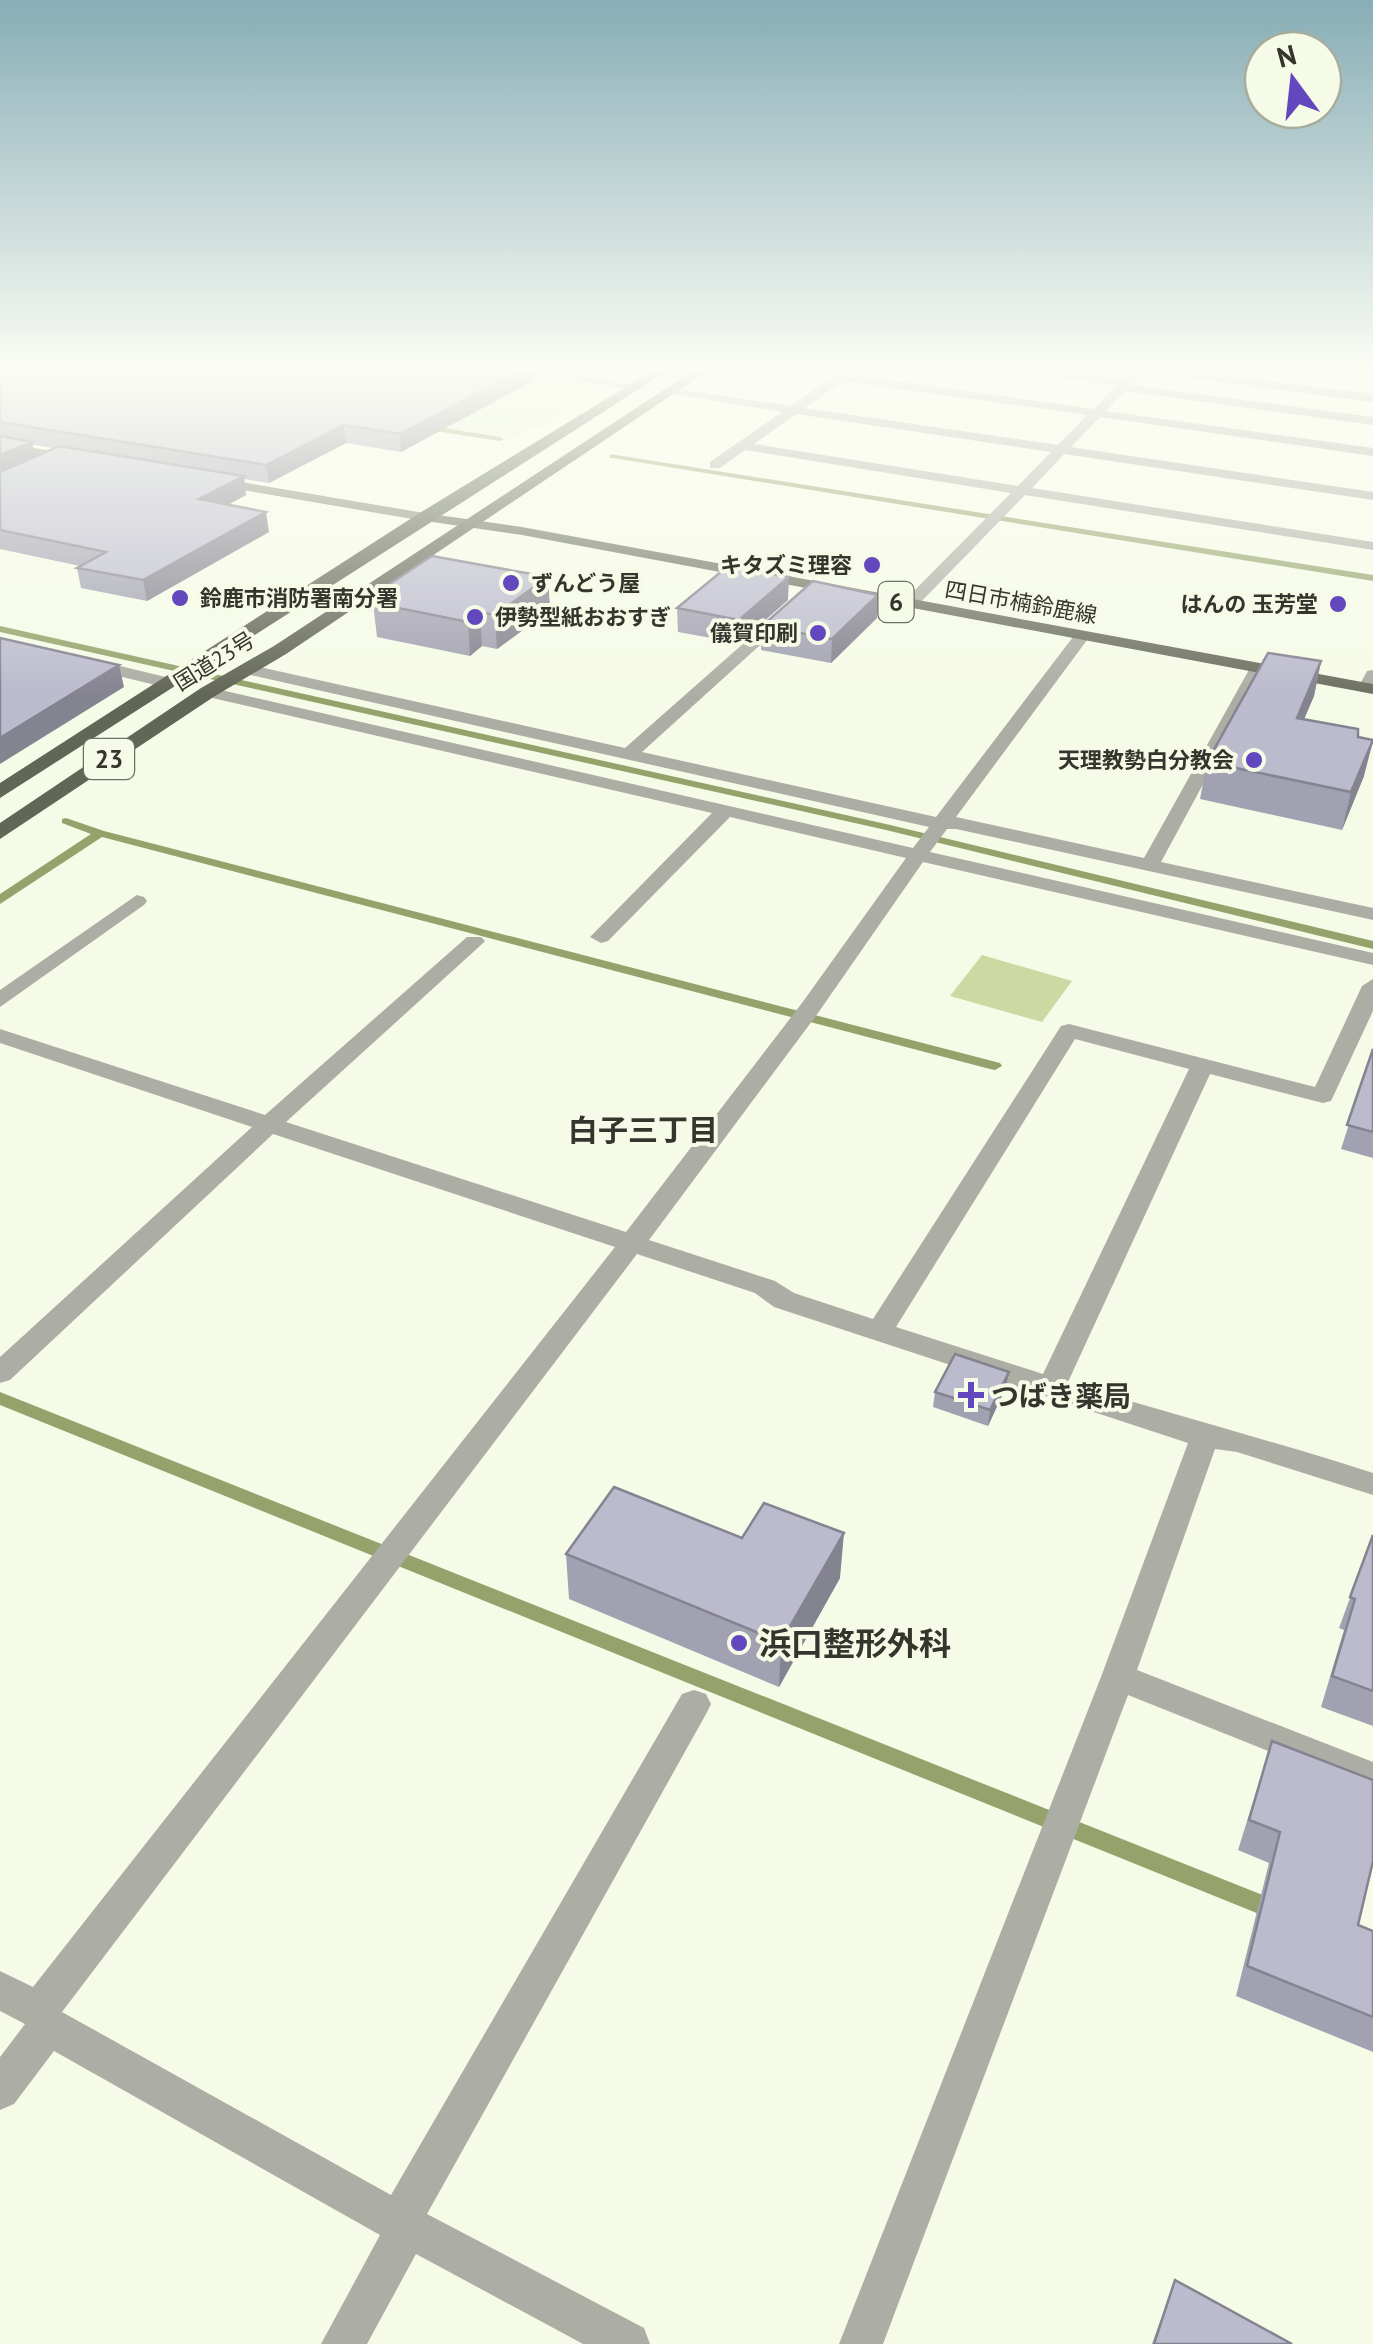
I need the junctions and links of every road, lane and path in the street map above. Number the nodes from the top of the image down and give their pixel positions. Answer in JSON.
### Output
{"nodes":[{"id":1,"x":489,"y":477,"type":"edge"},
{"id":2,"x":538,"y":477,"type":"edge"},
{"id":3,"x":942,"y":477,"type":"edge"},
{"id":4,"x":1034,"y":477,"type":"edge"},
{"id":5,"x":1246,"y":477,"type":"edge"},
{"id":6,"x":191,"y":478,"type":"edge"},
{"id":7,"x":1022,"y":490,"type":"junction"},
{"id":8,"x":1373,"y":496,"type":"edge"},
{"id":9,"x":424,"y":517,"type":"junction"},
{"id":10,"x":466,"y":524,"type":"junction"},
{"id":11,"x":1373,"y":546,"type":"edge"},
{"id":12,"x":817,"y":587,"type":"junction"},
{"id":13,"x":910,"y":604,"type":"junction"},
{"id":14,"x":1082,"y":636,"type":"junction"},
{"id":15,"x":68,"y":658,"type":"edge"},
{"id":16,"x":246,"y":668,"type":"junction"},
{"id":17,"x":1258,"y":668,"type":"junction"},
{"id":18,"x":172,"y":680,"type":"junction"},
{"id":19,"x":1371,"y":684,"type":"edge"},
{"id":20,"x":214,"y":689,"type":"junction"},
{"id":21,"x":631,"y":752,"type":"junction"},
{"id":22,"x":0,"y":792,"type":"edge"},
{"id":23,"x":728,"y":809,"type":"junction"},
{"id":24,"x":941,"y":824,"type":"junction"},
{"id":25,"x":0,"y":833,"type":"edge"},
{"id":26,"x":919,"y":853,"type":"junction"},
{"id":27,"x":1149,"y":866,"type":"junction"},
{"id":28,"x":136,"y":901,"type":"dead end"},
{"id":29,"x":1373,"y":914,"type":"edge"},
{"id":30,"x":601,"y":936,"type":"dead end"},
{"id":31,"x":474,"y":941,"type":"dead end"},
{"id":32,"x":1373,"y":959,"type":"edge"},
{"id":33,"x":1373,"y":986,"type":"edge"},
{"id":34,"x":0,"y":1000,"type":"edge"},
{"id":35,"x":0,"y":1036,"type":"edge"},
{"id":36,"x":1202,"y":1066,"type":"junction"},
{"id":37,"x":270,"y":1123,"type":"junction"},
{"id":38,"x":632,"y":1242,"type":"junction"},
{"id":39,"x":880,"y":1330,"type":"junction"},
{"id":40,"x":0,"y":1373,"type":"edge"},
{"id":41,"x":1052,"y":1385,"type":"junction"},
{"id":42,"x":1204,"y":1437,"type":"junction"},
{"id":43,"x":1373,"y":1484,"type":"edge"},
{"id":44,"x":1118,"y":1677,"type":"junction"},
{"id":45,"x":694,"y":1704,"type":"dead end"},
{"id":46,"x":1373,"y":1778,"type":"edge"},
{"id":47,"x":0,"y":1990,"type":"edge"},
{"id":48,"x":44,"y":2018,"type":"junction"},
{"id":49,"x":0,"y":2090,"type":"edge"},
{"id":50,"x":404,"y":2224,"type":"junction"},
{"id":51,"x":342,"y":2344,"type":"edge"},
{"id":52,"x":628,"y":2344,"type":"edge"},
{"id":53,"x":861,"y":2344,"type":"edge"}],
"edges":[{"from":1,"to":9,"type":"highway","name":"国道23号","number":"23"},
{"from":2,"to":10,"type":"highway","name":"国道23号","number":"23"},
{"from":3,"to":7,"type":"street"},
{"from":4,"to":7,"type":"street"},
{"from":5,"to":8,"type":"street"},
{"from":6,"to":9,"type":"main road"},
{"from":7,"to":11,"type":"street"},
{"from":7,"to":13,"type":"street"},
{"from":9,"to":10,"type":"main road","name":"四日市楠鈴鹿線","number":"6"},
{"from":9,"to":18,"type":"highway","name":"国道23号","number":"23"},
{"from":10,"to":12,"type":"main road","name":"四日市楠鈴鹿線","number":"6"},
{"from":10,"to":16,"type":"highway","name":"国道23号","number":"23"},
{"from":12,"to":13,"type":"main road","name":"四日市楠鈴鹿線","number":"6"},
{"from":12,"to":21,"type":"street"},
{"from":13,"to":14,"type":"main road","name":"四日市楠鈴鹿線","number":"6"},
{"from":14,"to":17,"type":"main road","name":"四日市楠鈴鹿線","number":"6"},
{"from":14,"to":24,"type":"street"},
{"from":15,"to":18,"type":"street"},
{"from":16,"to":20,"type":"highway","name":"国道23号","number":"23"},
{"from":16,"to":21,"type":"street"},
{"from":17,"to":19,"type":"main road","name":"四日市楠鈴鹿線","number":"6"},
{"from":17,"to":27,"type":"street"},
{"from":18,"to":22,"type":"highway","name":"国道23号","number":"23"},
{"from":20,"to":23,"type":"street"},
{"from":20,"to":25,"type":"highway","name":"国道23号","number":"23"},
{"from":21,"to":24,"type":"street"},
{"from":23,"to":26,"type":"street"},
{"from":23,"to":30,"type":"street"},
{"from":24,"to":26,"type":"street"},
{"from":24,"to":27,"type":"street"},
{"from":26,"to":32,"type":"street"},
{"from":26,"to":38,"type":"street"},
{"from":27,"to":29,"type":"street"},
{"from":28,"to":34,"type":"street"},
{"from":31,"to":37,"type":"street"},
{"from":33,"to":36,"type":"street"},
{"from":35,"to":37,"type":"street"},
{"from":36,"to":39,"type":"street"},
{"from":36,"to":41,"type":"street"},
{"from":37,"to":38,"type":"street"},
{"from":37,"to":40,"type":"street"},
{"from":38,"to":39,"type":"street"},
{"from":38,"to":48,"type":"street"},
{"from":39,"to":41,"type":"street"},
{"from":41,"to":42,"type":"street"},
{"from":42,"to":43,"type":"street"},
{"from":42,"to":44,"type":"street"},
{"from":44,"to":46,"type":"street"},
{"from":44,"to":53,"type":"street"},
{"from":45,"to":50,"type":"street"},
{"from":47,"to":48,"type":"street"},
{"from":48,"to":49,"type":"street"},
{"from":48,"to":50,"type":"street"},
{"from":50,"to":51,"type":"street"},
{"from":50,"to":52,"type":"street"}]}
